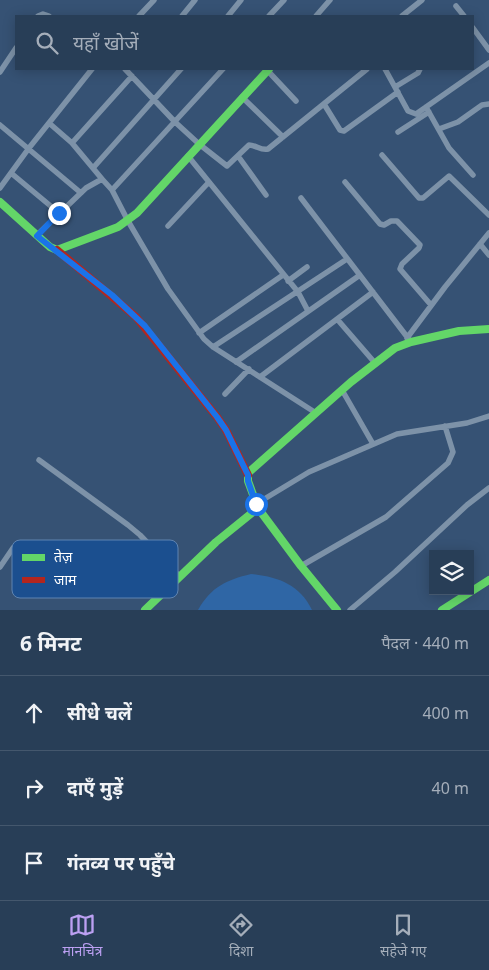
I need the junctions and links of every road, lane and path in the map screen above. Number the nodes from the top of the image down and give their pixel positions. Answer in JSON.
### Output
{"nodes":[{"id":1,"x":154,"y":0,"type":"edge"},
{"id":2,"x":195,"y":0,"type":"edge"},
{"id":3,"x":241,"y":0,"type":"edge"},
{"id":4,"x":284,"y":0,"type":"edge"},
{"id":5,"x":330,"y":0,"type":"edge"},
{"id":6,"x":422,"y":0,"type":"edge"},
{"id":7,"x":456,"y":6,"type":"dead end"},
{"id":8,"x":140,"y":15,"type":"edge"},
{"id":9,"x":183,"y":15,"type":"edge"},
{"id":10,"x":229,"y":15,"type":"edge"},
{"id":11,"x":270,"y":15,"type":"edge"},
{"id":12,"x":317,"y":15,"type":"edge"},
{"id":13,"x":403,"y":15,"type":"edge"},
{"id":14,"x":463,"y":15,"type":"edge"},
{"id":15,"x":474,"y":29,"type":"edge"},
{"id":16,"x":15,"y":50,"type":"edge"},
{"id":17,"x":489,"y":50,"type":"edge"},
{"id":18,"x":489,"y":63,"type":"edge"},
{"id":19,"x":91,"y":70,"type":"edge"},
{"id":20,"x":126,"y":70,"type":"edge"},
{"id":21,"x":180,"y":70,"type":"edge"},
{"id":22,"x":222,"y":70,"type":"edge"},
{"id":23,"x":268,"y":70,"type":"edge"},
{"id":24,"x":366,"y":70,"type":"edge"},
{"id":25,"x":386,"y":70,"type":"edge"},
{"id":26,"x":420,"y":70,"type":"edge"},
{"id":27,"x":474,"y":71,"type":"edge"},
{"id":28,"x":0,"y":72,"type":"edge"},
{"id":29,"x":132,"y":76,"type":"junction"},
{"id":30,"x":396,"y":89,"type":"junction"},
{"id":31,"x":242,"y":97,"type":"junction"},
{"id":32,"x":153,"y":100,"type":"junction"},
{"id":33,"x":296,"y":100,"type":"dead end"},
{"id":34,"x":324,"y":104,"type":"junction"},
{"id":35,"x":489,"y":104,"type":"edge"},
{"id":36,"x":427,"y":110,"type":"junction"},
{"id":37,"x":176,"y":122,"type":"junction"},
{"id":38,"x":0,"y":124,"type":"edge"},
{"id":39,"x":49,"y":124,"type":"junction"},
{"id":40,"x":439,"y":129,"type":"junction"},
{"id":41,"x":398,"y":132,"type":"dead end"},
{"id":42,"x":283,"y":137,"type":"junction"},
{"id":43,"x":72,"y":143,"type":"junction"},
{"id":44,"x":199,"y":144,"type":"junction"},
{"id":45,"x":29,"y":148,"type":"junction"},
{"id":46,"x":382,"y":154,"type":"dead end"},
{"id":47,"x":188,"y":156,"type":"junction"},
{"id":48,"x":238,"y":156,"type":"junction"},
{"id":49,"x":93,"y":168,"type":"junction"},
{"id":50,"x":11,"y":173,"type":"junction"},
{"id":51,"x":473,"y":175,"type":"dead end"},
{"id":52,"x":102,"y":179,"type":"junction"},
{"id":53,"x":209,"y":182,"type":"junction"},
{"id":54,"x":345,"y":182,"type":"dead end"},
{"id":55,"x":0,"y":188,"type":"edge"},
{"id":56,"x":112,"y":190,"type":"junction"},
{"id":57,"x":81,"y":193,"type":"junction"},
{"id":58,"x":266,"y":195,"type":"dead end"},
{"id":59,"x":301,"y":198,"type":"dead end"},
{"id":60,"x":0,"y":202,"type":"edge"},
{"id":61,"x":59,"y":213,"type":"junction"},
{"id":62,"x":489,"y":214,"type":"edge"},
{"id":63,"x":128,"y":221,"type":"junction"},
{"id":64,"x":168,"y":226,"type":"dead end"},
{"id":65,"x":489,"y":233,"type":"edge"},
{"id":66,"x":37,"y":236,"type":"junction"},
{"id":67,"x":480,"y":244,"type":"junction"},
{"id":68,"x":57,"y":250,"type":"junction"},
{"id":69,"x":489,"y":255,"type":"edge"},
{"id":70,"x":347,"y":259,"type":"junction"},
{"id":71,"x":307,"y":267,"type":"dead end"},
{"id":72,"x":283,"y":275,"type":"junction"},
{"id":73,"x":360,"y":276,"type":"junction"},
{"id":74,"x":288,"y":281,"type":"junction"},
{"id":75,"x":298,"y":292,"type":"junction"},
{"id":76,"x":373,"y":292,"type":"junction"},
{"id":77,"x":431,"y":305,"type":"junction"},
{"id":78,"x":308,"y":311,"type":"junction"},
{"id":79,"x":337,"y":319,"type":"junction"},
{"id":80,"x":489,"y":329,"type":"edge"},
{"id":81,"x":200,"y":333,"type":"junction"},
{"id":82,"x":409,"y":340,"type":"junction"},
{"id":83,"x":213,"y":347,"type":"junction"},
{"id":84,"x":236,"y":362,"type":"junction"},
{"id":85,"x":375,"y":362,"type":"junction"},
{"id":86,"x":248,"y":369,"type":"junction"},
{"id":87,"x":260,"y":377,"type":"junction"},
{"id":88,"x":342,"y":390,"type":"junction"},
{"id":89,"x":225,"y":394,"type":"dead end"},
{"id":90,"x":316,"y":412,"type":"junction"},
{"id":91,"x":489,"y":416,"type":"edge"},
{"id":92,"x":445,"y":426,"type":"junction"},
{"id":93,"x":373,"y":444,"type":"junction"},
{"id":94,"x":39,"y":460,"type":"dead end"},
{"id":95,"x":248,"y":475,"type":"junction"},
{"id":96,"x":489,"y":488,"type":"edge"},
{"id":97,"x":257,"y":506,"type":"junction"},
{"id":98,"x":144,"y":540,"type":"edge"},
{"id":99,"x":12,"y":549,"type":"edge"},
{"id":100,"x":301,"y":566,"type":"junction"},
{"id":101,"x":0,"y":567,"type":"edge"},
{"id":102,"x":179,"y":576,"type":"edge"},
{"id":103,"x":488,"y":582,"type":"edge"},
{"id":104,"x":157,"y":598,"type":"edge"},
{"id":105,"x":145,"y":610,"type":"edge"},
{"id":106,"x":337,"y":610,"type":"edge"},
{"id":107,"x":350,"y":610,"type":"edge"},
{"id":108,"x":442,"y":610,"type":"edge"}],
"edges":[{"from":1,"to":8,"type":"street"},
{"from":2,"to":9,"type":"street"},
{"from":3,"to":10,"type":"street"},
{"from":4,"to":11,"type":"street"},
{"from":5,"to":12,"type":"street"},
{"from":6,"to":13,"type":"street"},
{"from":7,"to":14,"type":"street"},
{"from":15,"to":17,"type":"street"},
{"from":16,"to":28,"type":"street"},
{"from":18,"to":27,"type":"street"},
{"from":19,"to":39,"type":"street"},
{"from":20,"to":29,"type":"street"},
{"from":21,"to":32,"type":"street"},
{"from":22,"to":37,"type":"street"},
{"from":23,"to":31,"type":"street"},
{"from":23,"to":33,"type":"street"},
{"from":24,"to":34,"type":"street"},
{"from":25,"to":30,"type":"street"},
{"from":26,"to":30,"type":"street"},
{"from":27,"to":36,"type":"street"},
{"from":29,"to":32,"type":"street"},
{"from":29,"to":43,"type":"street"},
{"from":30,"to":34,"type":"street"},
{"from":30,"to":36,"type":"street"},
{"from":31,"to":42,"type":"street"},
{"from":31,"to":44,"type":"street"},
{"from":32,"to":37,"type":"street"},
{"from":32,"to":49,"type":"street"},
{"from":34,"to":42,"type":"street"},
{"from":35,"to":40,"type":"street"},
{"from":36,"to":40,"type":"street"},
{"from":36,"to":41,"type":"street"},
{"from":37,"to":44,"type":"street"},
{"from":37,"to":56,"type":"street"},
{"from":38,"to":45,"type":"street"},
{"from":39,"to":43,"type":"street"},
{"from":39,"to":45,"type":"street"},
{"from":40,"to":51,"type":"street"},
{"from":42,"to":48,"type":"street"},
{"from":43,"to":49,"type":"street"},
{"from":44,"to":47,"type":"street"},
{"from":44,"to":48,"type":"street"},
{"from":45,"to":50,"type":"street"},
{"from":45,"to":57,"type":"street"},
{"from":46,"to":62,"type":"street"},
{"from":47,"to":53,"type":"street"},
{"from":47,"to":63,"type":"street"},
{"from":48,"to":58,"type":"street"},
{"from":49,"to":52,"type":"street"},
{"from":50,"to":55,"type":"street"},
{"from":50,"to":61,"type":"street"},
{"from":52,"to":56,"type":"street"},
{"from":52,"to":57,"type":"street"},
{"from":53,"to":64,"type":"street"},
{"from":53,"to":72,"type":"street"},
{"from":54,"to":77,"type":"street"},
{"from":56,"to":63,"type":"street"},
{"from":57,"to":61,"type":"street"},
{"from":59,"to":70,"type":"street"},
{"from":60,"to":66,"type":"street"},
{"from":61,"to":66,"type":"street"},
{"from":63,"to":68,"type":"street"},
{"from":63,"to":81,"type":"street"},
{"from":65,"to":67,"type":"street"},
{"from":66,"to":68,"type":"street"},
{"from":67,"to":69,"type":"street"},
{"from":67,"to":77,"type":"street"},
{"from":68,"to":95,"type":"street"},
{"from":70,"to":73,"type":"street"},
{"from":70,"to":75,"type":"street"},
{"from":71,"to":74,"type":"street"},
{"from":72,"to":74,"type":"street"},
{"from":72,"to":81,"type":"street"},
{"from":73,"to":76,"type":"street"},
{"from":73,"to":78,"type":"street"},
{"from":74,"to":75,"type":"street"},
{"from":75,"to":78,"type":"street"},
{"from":75,"to":83,"type":"street"},
{"from":76,"to":79,"type":"street"},
{"from":76,"to":82,"type":"street"},
{"from":77,"to":82,"type":"street"},
{"from":78,"to":84,"type":"street"},
{"from":79,"to":85,"type":"street"},
{"from":79,"to":87,"type":"street"},
{"from":80,"to":82,"type":"street"},
{"from":81,"to":83,"type":"street"},
{"from":82,"to":85,"type":"street"},
{"from":83,"to":84,"type":"street"},
{"from":84,"to":86,"type":"street"},
{"from":85,"to":88,"type":"street"},
{"from":86,"to":87,"type":"street"},
{"from":86,"to":89,"type":"street"},
{"from":87,"to":90,"type":"street"},
{"from":88,"to":90,"type":"street"},
{"from":88,"to":93,"type":"street"},
{"from":90,"to":95,"type":"street"},
{"from":91,"to":92,"type":"street"},
{"from":92,"to":93,"type":"street"},
{"from":92,"to":100,"type":"street"},
{"from":93,"to":97,"type":"street"},
{"from":94,"to":98,"type":"street"},
{"from":95,"to":97,"type":"street"},
{"from":96,"to":107,"type":"street"},
{"from":97,"to":100,"type":"street"},
{"from":97,"to":102,"type":"street"},
{"from":99,"to":101,"type":"street"},
{"from":100,"to":106,"type":"street"},
{"from":103,"to":108,"type":"street"},
{"from":104,"to":105,"type":"street"}]}
